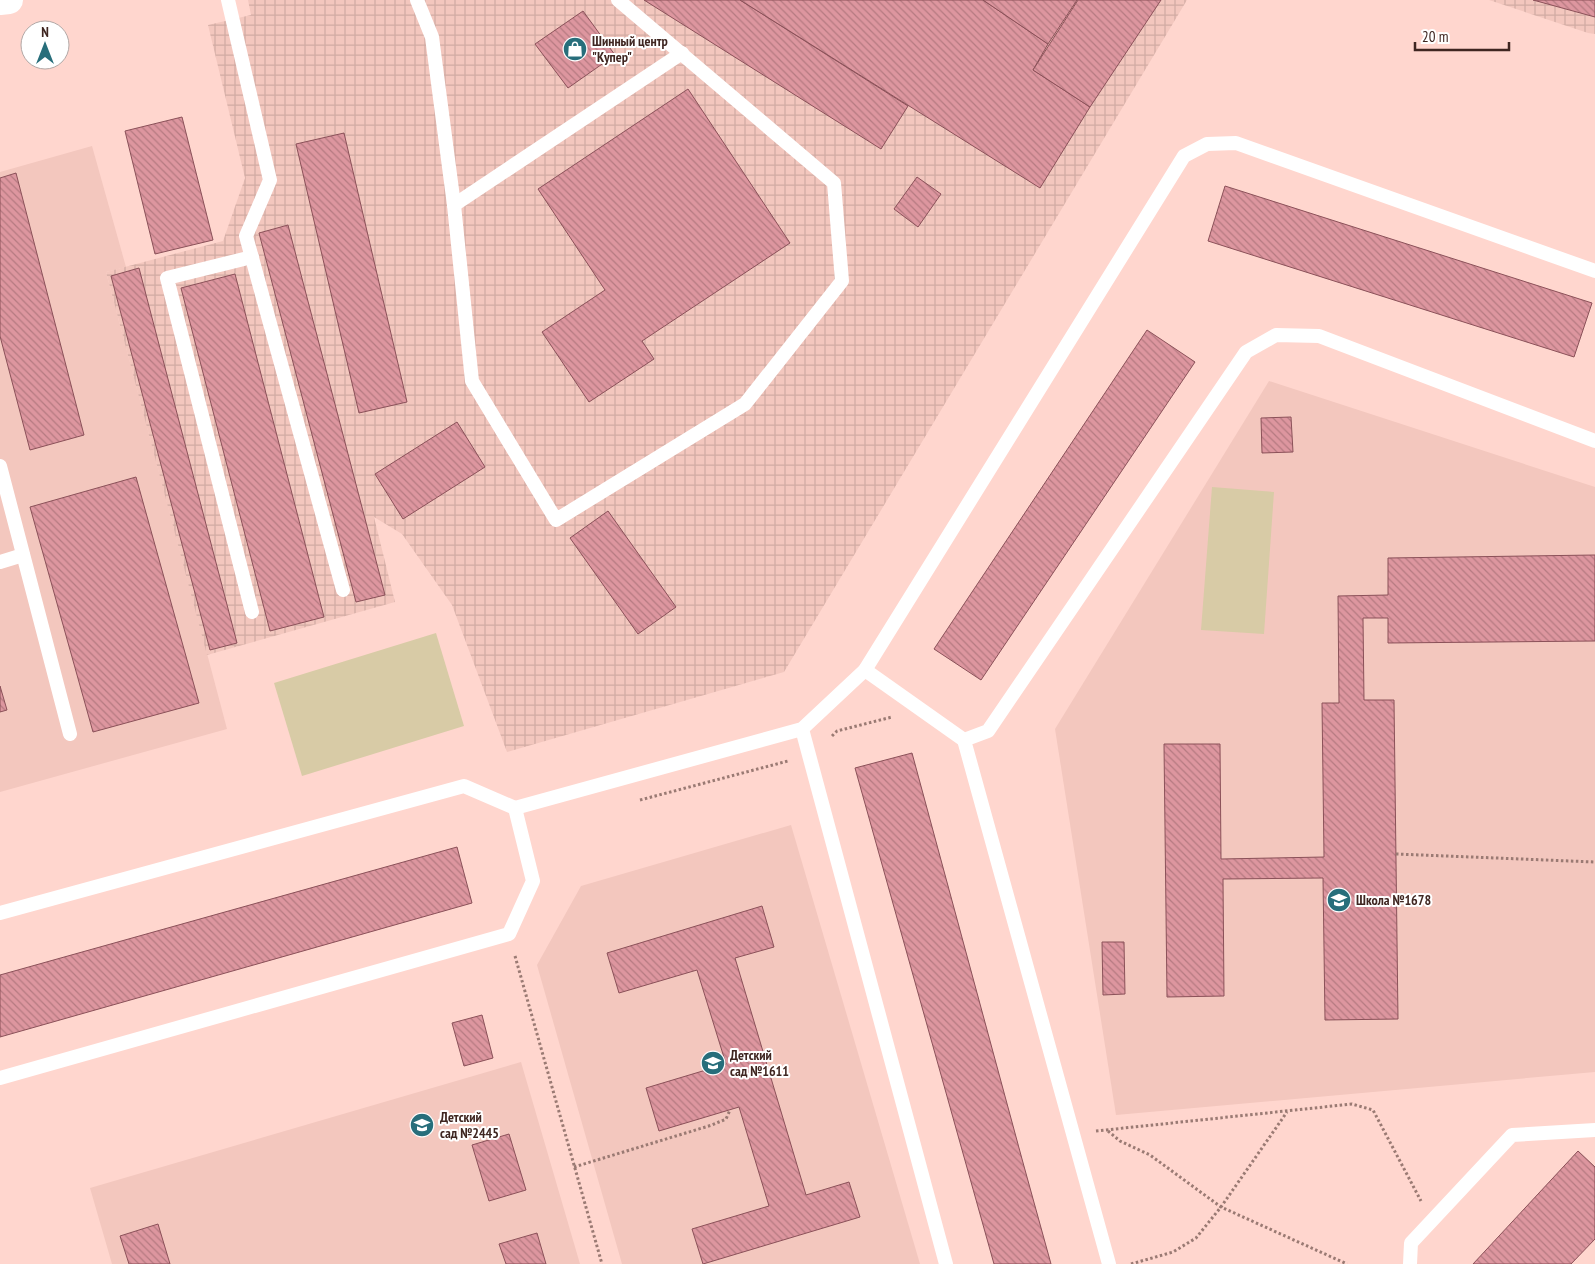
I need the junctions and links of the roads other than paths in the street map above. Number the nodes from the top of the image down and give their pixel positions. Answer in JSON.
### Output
{"nodes":[{"id":1,"x":9,"y":0,"type":"edge"},
{"id":2,"x":228,"y":0,"type":"edge"},
{"id":3,"x":417,"y":0,"type":"edge"},
{"id":4,"x":618,"y":0,"type":"edge"},
{"id":5,"x":0,"y":1,"type":"edge"},
{"id":6,"x":682,"y":53,"type":"junction"},
{"id":7,"x":454,"y":205,"type":"junction"},
{"id":8,"x":252,"y":257,"type":"junction"},
{"id":9,"x":1595,"y":271,"type":"edge"},
{"id":10,"x":1595,"y":441,"type":"edge"},
{"id":11,"x":0,"y":466,"type":"edge"},
{"id":12,"x":24,"y":555,"type":"junction"},
{"id":13,"x":0,"y":562,"type":"edge"},
{"id":14,"x":343,"y":590,"type":"dead end"},
{"id":15,"x":252,"y":612,"type":"dead end"},
{"id":16,"x":865,"y":670,"type":"junction"},
{"id":17,"x":802,"y":729,"type":"junction"},
{"id":18,"x":70,"y":734,"type":"dead end"},
{"id":19,"x":964,"y":740,"type":"junction"},
{"id":20,"x":515,"y":808,"type":"junction"},
{"id":21,"x":0,"y":913,"type":"edge"},
{"id":22,"x":0,"y":1078,"type":"edge"},
{"id":23,"x":1595,"y":1130,"type":"edge"},
{"id":24,"x":946,"y":1264,"type":"edge"},
{"id":25,"x":1109,"y":1264,"type":"edge"},
{"id":26,"x":1410,"y":1264,"type":"edge"}],
"edges":[{"from":1,"to":5,"type":"street"},
{"from":2,"to":8,"type":"lane"},
{"from":3,"to":7,"type":"lane"},
{"from":4,"to":6,"type":"lane"},
{"from":6,"to":7,"type":"lane"},
{"from":6,"to":7,"type":"lane"},
{"from":8,"to":14,"type":"lane"},
{"from":8,"to":15,"type":"lane"},
{"from":9,"to":16,"type":"lane"},
{"from":10,"to":19,"type":"lane"},
{"from":11,"to":12,"type":"lane"},
{"from":12,"to":13,"type":"lane"},
{"from":12,"to":18,"type":"lane"},
{"from":16,"to":17,"type":"lane"},
{"from":16,"to":19,"type":"lane"},
{"from":17,"to":20,"type":"lane"},
{"from":17,"to":24,"type":"lane"},
{"from":19,"to":25,"type":"lane"},
{"from":20,"to":21,"type":"lane"},
{"from":20,"to":22,"type":"lane"},
{"from":23,"to":26,"type":"lane"}]}
